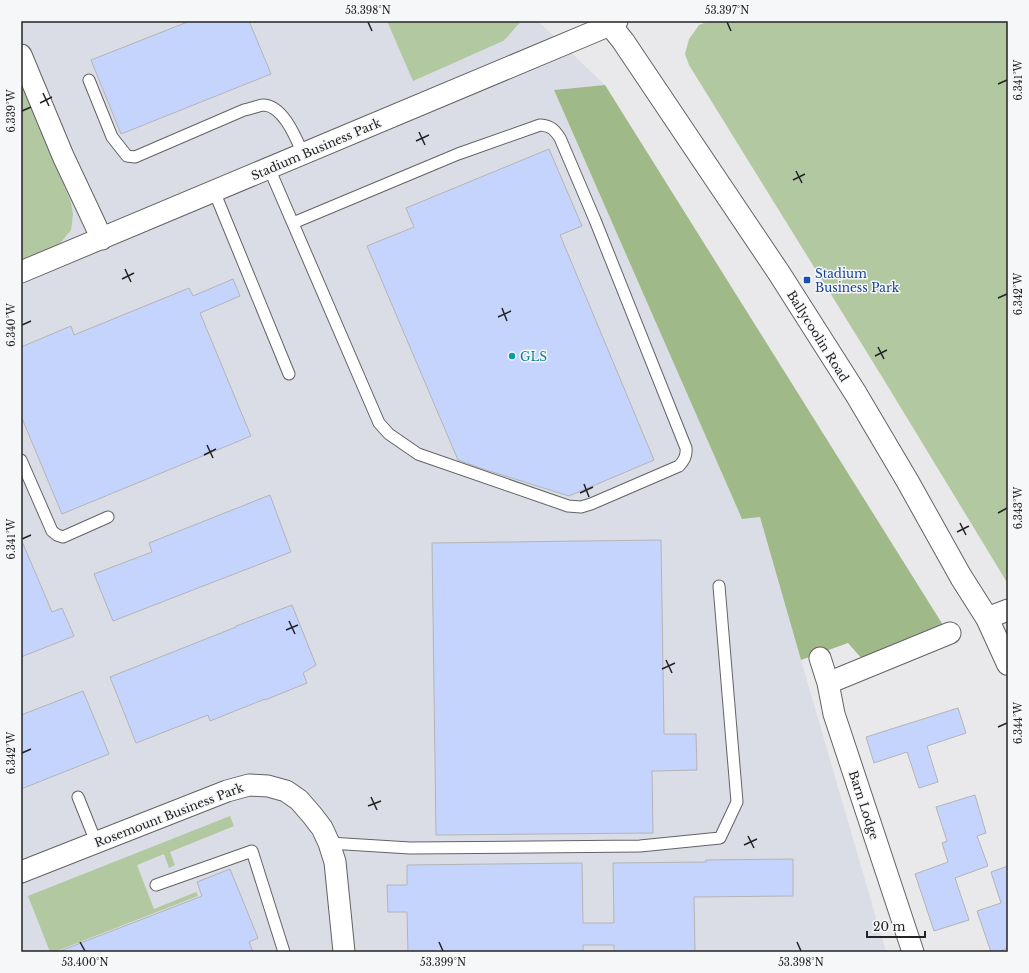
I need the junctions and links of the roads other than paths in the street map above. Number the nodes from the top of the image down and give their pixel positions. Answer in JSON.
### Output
{"nodes":[{"id":1,"x":611,"y":22,"type":"edge"},
{"id":2,"x":21,"y":55,"type":"edge"},
{"id":3,"x":89,"y":80,"type":"dead end"},
{"id":4,"x":303,"y":154,"type":"junction"},
{"id":5,"x":269,"y":168,"type":"junction"},
{"id":6,"x":214,"y":191,"type":"junction"},
{"id":7,"x":293,"y":223,"type":"junction"},
{"id":8,"x":102,"y":239,"type":"junction"},
{"id":9,"x":21,"y":272,"type":"edge"},
{"id":10,"x":289,"y":374,"type":"dead end"},
{"id":11,"x":21,"y":460,"type":"edge"},
{"id":12,"x":108,"y":516,"type":"dead end"},
{"id":13,"x":719,"y":586,"type":"dead end"},
{"id":14,"x":1008,"y":610,"type":"edge"},
{"id":15,"x":988,"y":618,"type":"junction"},
{"id":16,"x":950,"y":633,"type":"dead end"},
{"id":17,"x":820,"y":658,"type":"dead end"},
{"id":18,"x":1008,"y":664,"type":"edge"},
{"id":19,"x":828,"y":683,"type":"junction"},
{"id":20,"x":78,"y":797,"type":"dead end"},
{"id":21,"x":96,"y":842,"type":"junction"},
{"id":22,"x":329,"y":843,"type":"junction"},
{"id":23,"x":21,"y":872,"type":"edge"},
{"id":24,"x":156,"y":885,"type":"dead end"},
{"id":25,"x":284,"y":952,"type":"edge"},
{"id":26,"x":344,"y":952,"type":"edge"},
{"id":27,"x":913,"y":952,"type":"edge"}],
"edges":[{"from":1,"to":4,"type":"street","name":"Stadium Business Park"},
{"from":1,"to":15,"type":"street","name":"Ballycoolin Road"},
{"from":2,"to":8,"type":"street"},
{"from":3,"to":4,"type":"lane"},
{"from":4,"to":5,"type":"street","name":"Stadium Business Park"},
{"from":5,"to":6,"type":"street","name":"Stadium Business Park"},
{"from":5,"to":7,"type":"lane"},
{"from":6,"to":8,"type":"street","name":"Stadium Business Park"},
{"from":6,"to":10,"type":"lane"},
{"from":7,"to":7,"type":"lane"},
{"from":8,"to":9,"type":"street","name":"Stadium Business Park"},
{"from":11,"to":12,"type":"lane"},
{"from":13,"to":22,"type":"lane"},
{"from":14,"to":15,"type":"street"},
{"from":15,"to":18,"type":"street","name":"Ballycoolin Road"},
{"from":16,"to":19,"type":"street"},
{"from":17,"to":19,"type":"street","name":"Barn Lodge"},
{"from":19,"to":27,"type":"street","name":"Barn Lodge"},
{"from":20,"to":21,"type":"lane"},
{"from":21,"to":22,"type":"street","name":"Rosemount Business Park"},
{"from":21,"to":23,"type":"street","name":"Rosemount Business Park"},
{"from":22,"to":26,"type":"street","name":"Rosemount Business Park"},
{"from":24,"to":25,"type":"lane"}]}
